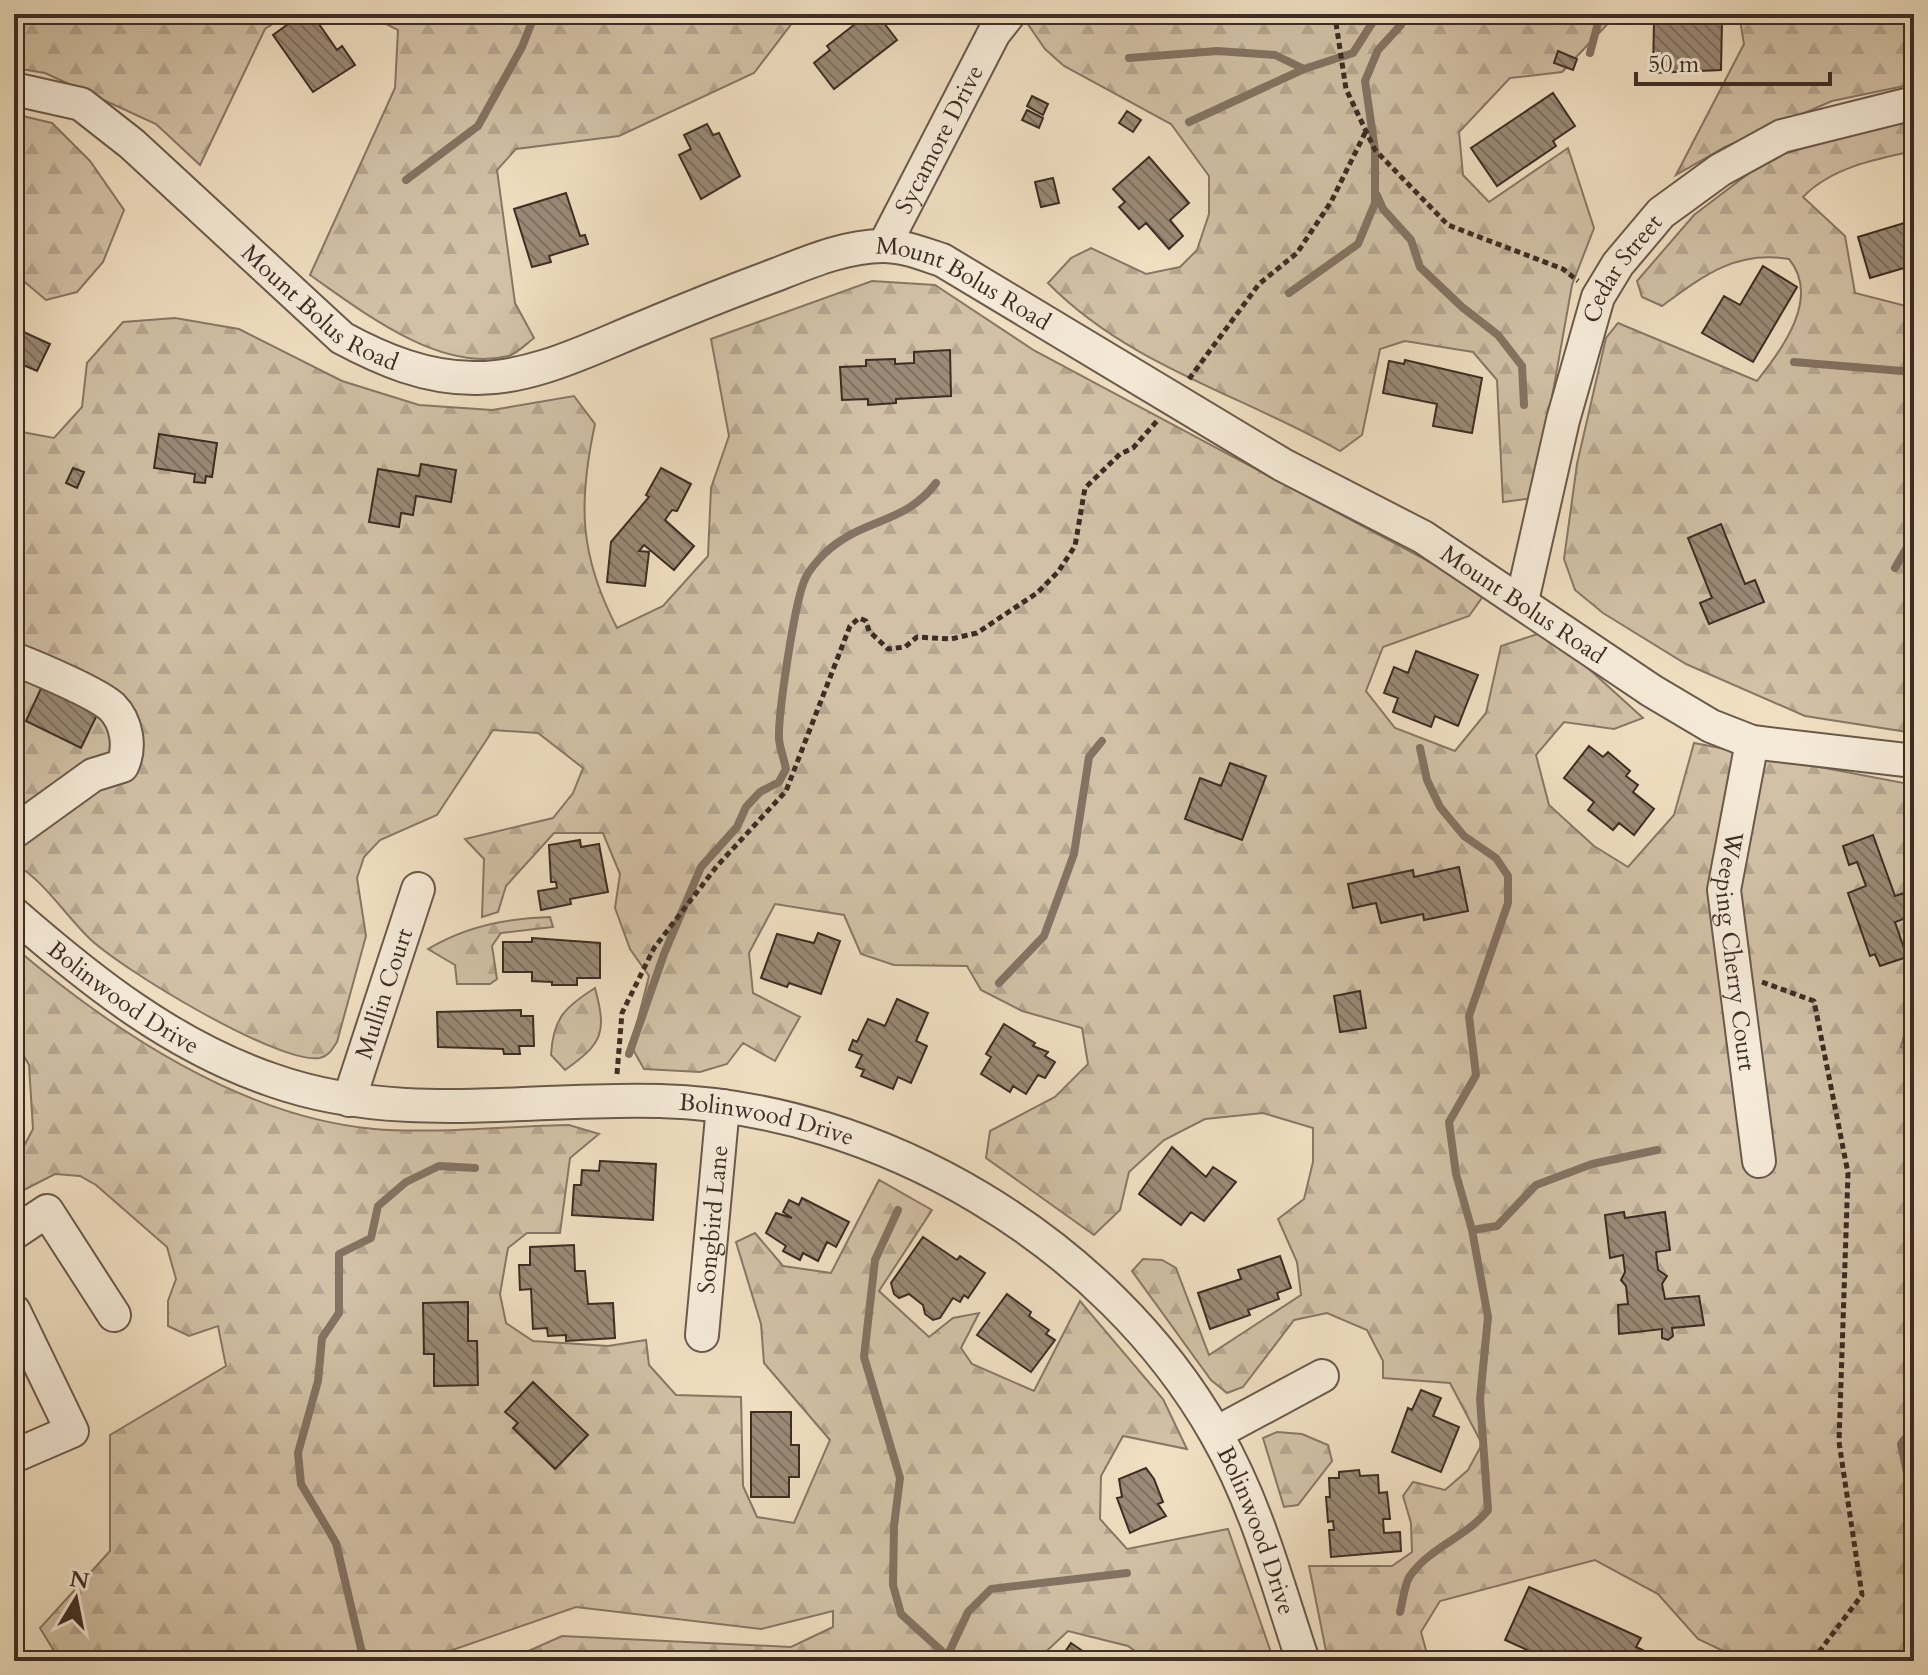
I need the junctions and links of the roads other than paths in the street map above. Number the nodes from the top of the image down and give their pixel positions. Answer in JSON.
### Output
{"nodes":[{"id":1,"x":1001,"y":23,"type":"edge"},
{"id":2,"x":14,"y":89,"type":"edge"},
{"id":3,"x":1914,"y":103,"type":"edge"},
{"id":4,"x":884,"y":246,"type":"junction"},
{"id":5,"x":1522,"y":601,"type":"junction"},
{"id":6,"x":14,"y":659,"type":"edge"},
{"id":7,"x":1752,"y":742,"type":"junction"},
{"id":8,"x":1914,"y":761,"type":"edge"},
{"id":9,"x":14,"y":832,"type":"edge"},
{"id":10,"x":418,"y":889,"type":"dead end"},
{"id":11,"x":14,"y":914,"type":"edge"},
{"id":12,"x":349,"y":1100,"type":"junction"},
{"id":13,"x":723,"y":1106,"type":"junction"},
{"id":14,"x":1759,"y":1161,"type":"dead end"},
{"id":15,"x":14,"y":1233,"type":"edge"},
{"id":16,"x":14,"y":1311,"type":"edge"},
{"id":17,"x":114,"y":1315,"type":"dead end"},
{"id":18,"x":702,"y":1335,"type":"dead end"},
{"id":19,"x":1322,"y":1376,"type":"dead end"},
{"id":20,"x":1216,"y":1433,"type":"junction"},
{"id":21,"x":14,"y":1456,"type":"edge"},
{"id":22,"x":1303,"y":1661,"type":"edge"}],
"edges":[{"from":1,"to":4,"type":"street","name":"Sycamore Drive"},
{"from":2,"to":4,"type":"street","name":"Mount Bolus Road"},
{"from":3,"to":5,"type":"street","name":"Cedar Street"},
{"from":4,"to":5,"type":"street","name":"Mount Bolus Road"},
{"from":5,"to":7,"type":"street","name":"Mount Bolus Road"},
{"from":6,"to":9,"type":"street"},
{"from":7,"to":8,"type":"street","name":"Mount Bolus Road"},
{"from":7,"to":14,"type":"street","name":"Weeping Cherry Court"},
{"from":10,"to":12,"type":"street","name":"Mullin Court"},
{"from":11,"to":12,"type":"street","name":"Bolinwood Drive"},
{"from":12,"to":13,"type":"street","name":"Bolinwood Drive"},
{"from":13,"to":18,"type":"street","name":"Songbird Lane"},
{"from":13,"to":20,"type":"street","name":"Bolinwood Drive"},
{"from":15,"to":17,"type":"street"},
{"from":16,"to":21,"type":"street"},
{"from":19,"to":20,"type":"street"},
{"from":20,"to":22,"type":"street","name":"Bolinwood Drive"}]}
